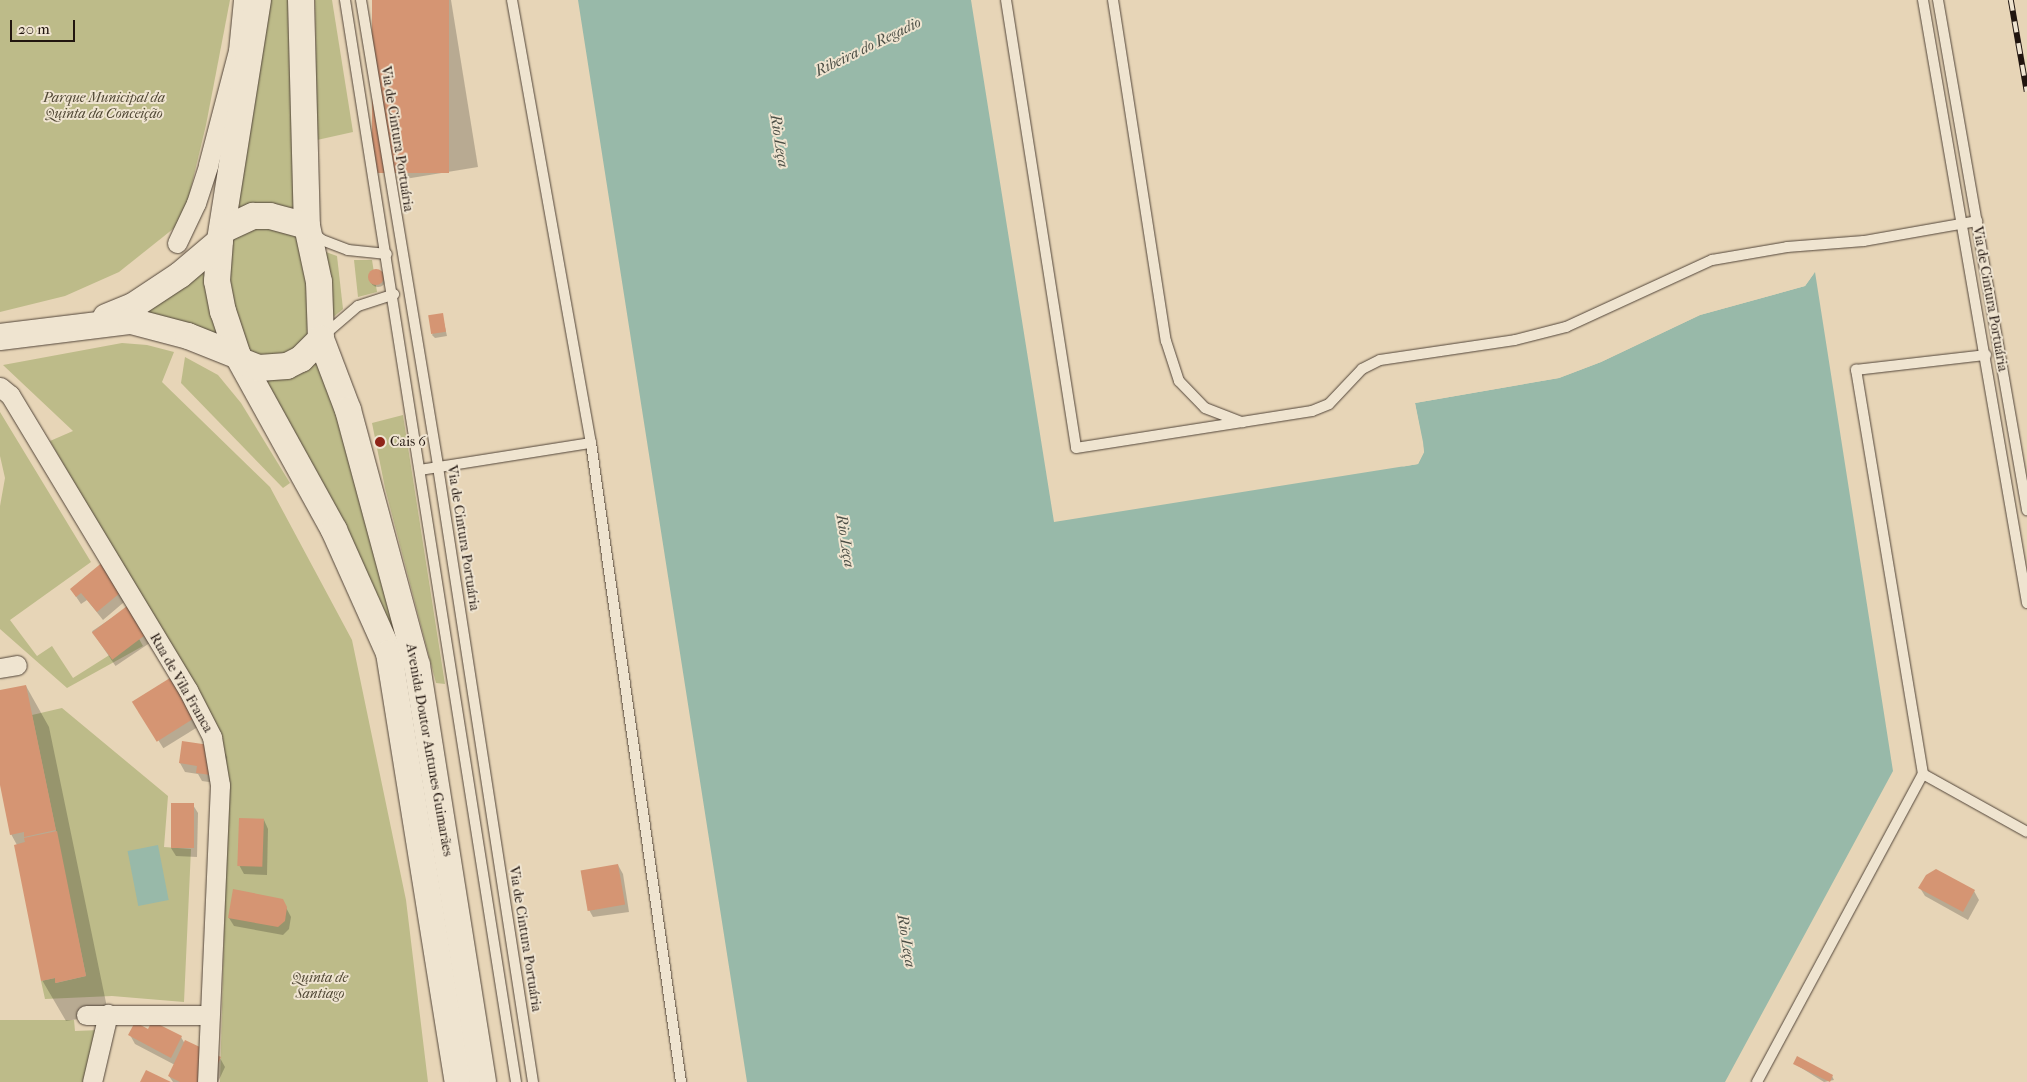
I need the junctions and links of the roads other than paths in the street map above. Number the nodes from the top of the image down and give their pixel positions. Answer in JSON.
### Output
{"nodes":[{"id":1,"x":243,"y":0,"type":"edge"},
{"id":2,"x":258,"y":0,"type":"edge"},
{"id":3,"x":300,"y":0,"type":"edge"},
{"id":4,"x":345,"y":0,"type":"edge"},
{"id":5,"x":361,"y":0,"type":"edge"},
{"id":6,"x":512,"y":0,"type":"edge"},
{"id":7,"x":1006,"y":0,"type":"edge"},
{"id":8,"x":1113,"y":0,"type":"edge"},
{"id":9,"x":1923,"y":0,"type":"edge"},
{"id":10,"x":1938,"y":0,"type":"edge"},
{"id":11,"x":1977,"y":221,"type":"junction"},
{"id":12,"x":1963,"y":223,"type":"junction"},
{"id":13,"x":307,"y":226,"type":"junction"},
{"id":14,"x":222,"y":235,"type":"junction"},
{"id":15,"x":177,"y":243,"type":"dead end"},
{"id":16,"x":387,"y":254,"type":"junction"},
{"id":17,"x":394,"y":294,"type":"junction"},
{"id":18,"x":92,"y":323,"type":"junction"},
{"id":19,"x":0,"y":337,"type":"edge"},
{"id":20,"x":321,"y":339,"type":"junction"},
{"id":21,"x":1986,"y":355,"type":"junction"},
{"id":22,"x":240,"y":359,"type":"junction"},
{"id":23,"x":0,"y":387,"type":"edge"},
{"id":24,"x":1242,"y":422,"type":"junction"},
{"id":25,"x":591,"y":443,"type":"junction"},
{"id":26,"x":438,"y":467,"type":"junction"},
{"id":27,"x":420,"y":470,"type":"junction"},
{"id":28,"x":2027,"y":510,"type":"edge"},
{"id":29,"x":2027,"y":602,"type":"edge"},
{"id":30,"x":1923,"y":774,"type":"junction"},
{"id":31,"x":2027,"y":832,"type":"edge"},
{"id":32,"x":86,"y":1014,"type":"dead end"},
{"id":33,"x":108,"y":1014,"type":"junction"},
{"id":34,"x":209,"y":1015,"type":"junction"},
{"id":35,"x":92,"y":1082,"type":"edge"},
{"id":36,"x":207,"y":1082,"type":"edge"},
{"id":37,"x":458,"y":1082,"type":"edge"},
{"id":38,"x":483,"y":1082,"type":"edge"},
{"id":39,"x":516,"y":1082,"type":"edge"},
{"id":40,"x":533,"y":1082,"type":"edge"},
{"id":41,"x":681,"y":1082,"type":"edge"},
{"id":42,"x":1756,"y":1082,"type":"edge"}],
"edges":[{"from":1,"to":15,"type":"street"},
{"from":2,"to":14,"type":"main road","name":"Avenida Doutor Antunes Guimarães"},
{"from":3,"to":13,"type":"main road","name":"Avenida Doutor Antunes Guimarães"},
{"from":4,"to":16,"type":"lane"},
{"from":5,"to":26,"type":"lane","name":"Via de Cintura Portuária"},
{"from":6,"to":25,"type":"lane"},
{"from":7,"to":24,"type":"lane"},
{"from":8,"to":24,"type":"lane"},
{"from":9,"to":12,"type":"lane","name":"Via de Cintura Portuária"},
{"from":10,"to":11,"type":"lane","name":"Via de Cintura Portuária"},
{"from":11,"to":12,"type":"lane"},
{"from":11,"to":28,"type":"lane","name":"Via de Cintura Portuária"},
{"from":12,"to":21,"type":"lane","name":"Via de Cintura Portuária"},
{"from":12,"to":24,"type":"lane"},
{"from":13,"to":14,"type":"main road"},
{"from":13,"to":16,"type":"lane"},
{"from":13,"to":20,"type":"main road","name":"Avenida Doutor Antunes Guimarães"},
{"from":14,"to":18,"type":"main road"},
{"from":14,"to":22,"type":"main road","name":"Avenida Doutor Antunes Guimarães"},
{"from":16,"to":17,"type":"lane"},
{"from":17,"to":20,"type":"lane"},
{"from":17,"to":27,"type":"lane"},
{"from":18,"to":19,"type":"main road"},
{"from":18,"to":22,"type":"main road"},
{"from":20,"to":22,"type":"main road"},
{"from":20,"to":38,"type":"main road","name":"Avenida Doutor Antunes Guimarães"},
{"from":21,"to":29,"type":"lane","name":"Via de Cintura Portuária"},
{"from":21,"to":30,"type":"lane"},
{"from":22,"to":37,"type":"main road","name":"Avenida Doutor Antunes Guimarães"},
{"from":23,"to":34,"type":"street","name":"Rua de Vila Franca"},
{"from":25,"to":26,"type":"lane"},
{"from":25,"to":41,"type":"lane"},
{"from":26,"to":27,"type":"lane"},
{"from":26,"to":40,"type":"lane","name":"Via de Cintura Portuária"},
{"from":27,"to":39,"type":"lane"},
{"from":30,"to":31,"type":"lane"},
{"from":30,"to":42,"type":"lane"},
{"from":32,"to":33,"type":"street"},
{"from":33,"to":34,"type":"street"},
{"from":33,"to":35,"type":"street"},
{"from":34,"to":36,"type":"street","name":"Rua de Vila Franca"}]}
